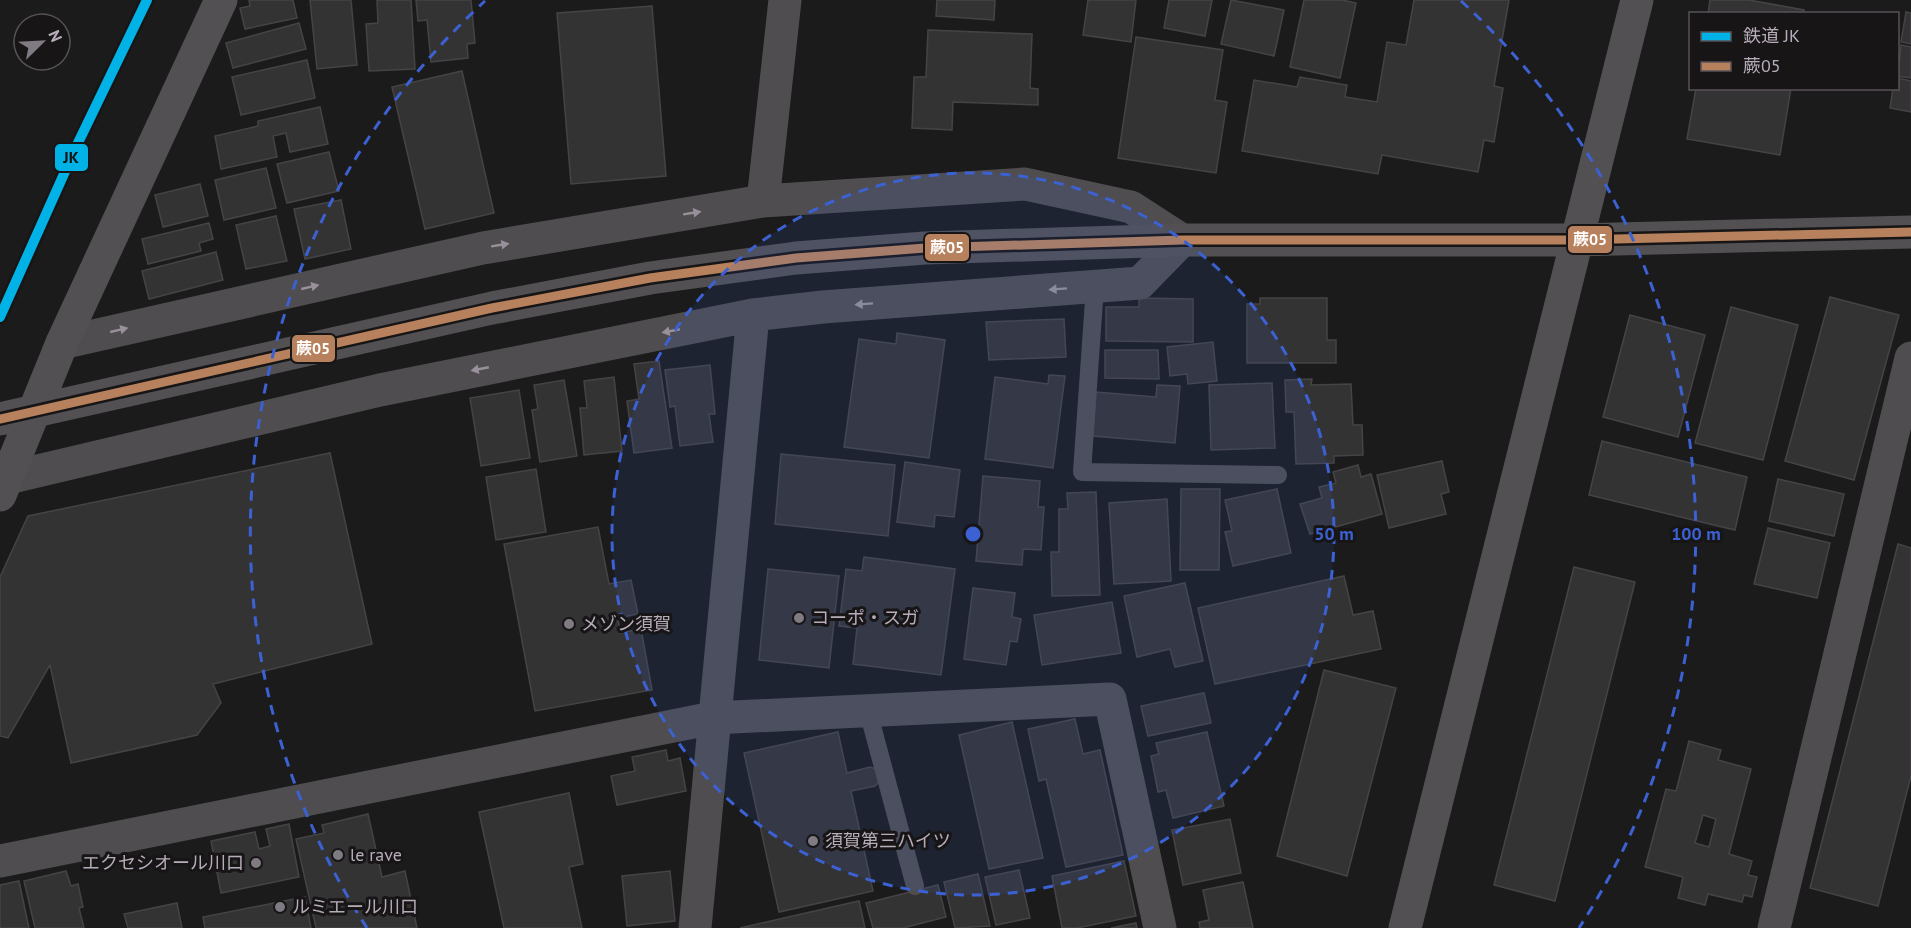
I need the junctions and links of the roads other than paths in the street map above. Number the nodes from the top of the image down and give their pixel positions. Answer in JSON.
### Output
{"nodes":[{"id":1,"x":221,"y":0,"type":"edge"},
{"id":2,"x":785,"y":0,"type":"edge"},
{"id":3,"x":1637,"y":0,"type":"edge"},
{"id":4,"x":763,"y":201,"type":"junction"},
{"id":5,"x":1911,"y":232,"type":"edge"},
{"id":6,"x":1182,"y":240,"type":"junction"},
{"id":7,"x":1575,"y":240,"type":"junction"},
{"id":8,"x":1095,"y":286,"type":"junction"},
{"id":9,"x":753,"y":315,"type":"junction"},
{"id":10,"x":62,"y":343,"type":"junction"},
{"id":11,"x":1911,"y":358,"type":"edge"},
{"id":12,"x":0,"y":419,"type":"edge"},
{"id":13,"x":1278,"y":475,"type":"dead end"},
{"id":14,"x":4,"y":487,"type":"edge"},
{"id":15,"x":868,"y":711,"type":"junction"},
{"id":16,"x":713,"y":718,"type":"junction"},
{"id":17,"x":0,"y":861,"type":"edge"},
{"id":18,"x":915,"y":886,"type":"dead end"},
{"id":19,"x":695,"y":928,"type":"edge"},
{"id":20,"x":1160,"y":928,"type":"edge"},
{"id":21,"x":1405,"y":928,"type":"edge"},
{"id":22,"x":1774,"y":928,"type":"edge"}],
"edges":[{"from":1,"to":10,"type":"street"},
{"from":2,"to":4,"type":"street"},
{"from":3,"to":7,"type":"street"},
{"from":4,"to":6,"type":"street"},
{"from":10,"to":4,"type":"street","one_way":true},
{"from":5,"to":7,"type":"street"},
{"from":6,"to":7,"type":"street"},
{"from":6,"to":8,"type":"street"},
{"from":6,"to":12,"type":"street"},
{"from":7,"to":21,"type":"street"},
{"from":8,"to":9,"type":"street","one_way":true},
{"from":8,"to":13,"type":"lane"},
{"from":9,"to":14,"type":"street","one_way":true},
{"from":9,"to":16,"type":"street"},
{"from":10,"to":14,"type":"street"},
{"from":11,"to":22,"type":"street"},
{"from":15,"to":16,"type":"street"},
{"from":15,"to":18,"type":"lane"},
{"from":15,"to":20,"type":"street"},
{"from":16,"to":17,"type":"street"},
{"from":16,"to":19,"type":"street"}]}
